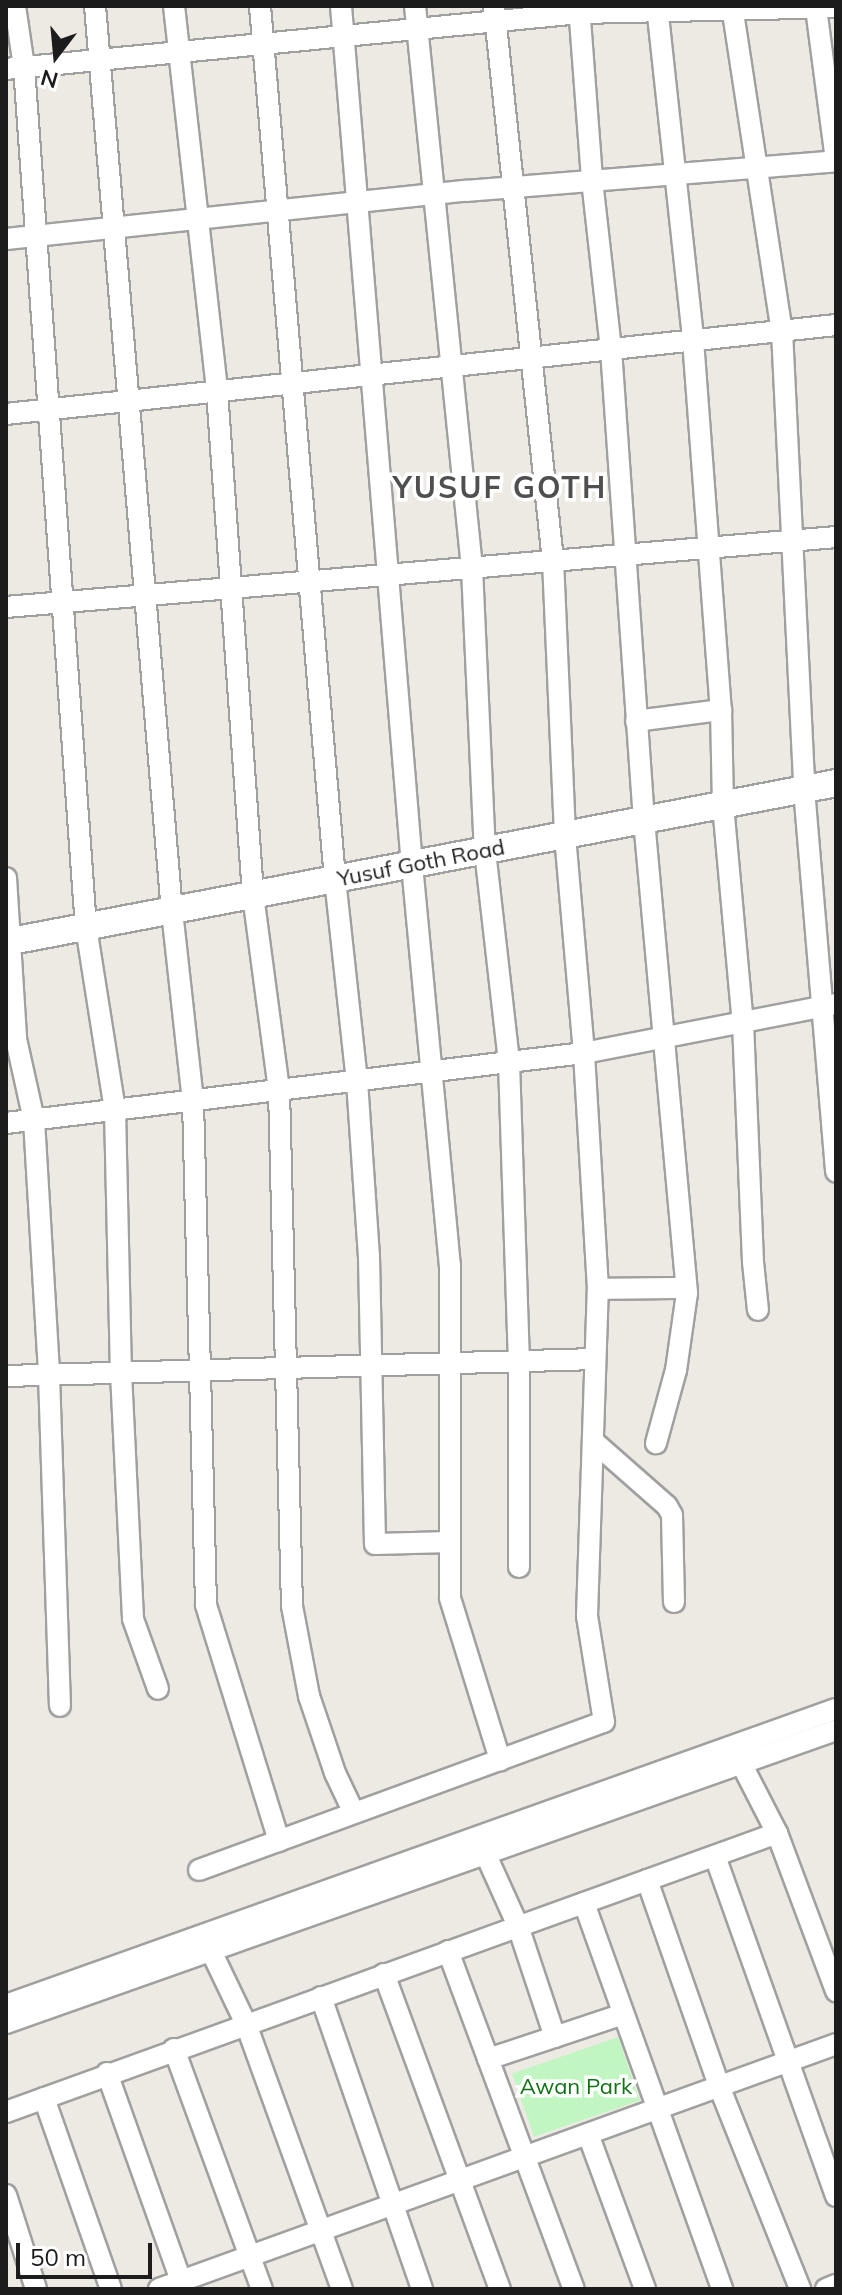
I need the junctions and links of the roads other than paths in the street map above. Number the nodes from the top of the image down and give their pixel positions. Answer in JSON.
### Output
{"nodes":[{"id":1,"x":15,"y":6,"type":"edge"},
{"id":2,"x":95,"y":6,"type":"edge"},
{"id":3,"x":174,"y":6,"type":"edge"},
{"id":4,"x":260,"y":6,"type":"edge"},
{"id":5,"x":341,"y":6,"type":"edge"},
{"id":6,"x":415,"y":6,"type":"edge"},
{"id":7,"x":826,"y":7,"type":"edge"},
{"id":8,"x":732,"y":8,"type":"edge"},
{"id":9,"x":657,"y":9,"type":"edge"},
{"id":10,"x":580,"y":10,"type":"edge"},
{"id":11,"x":495,"y":14,"type":"edge"},
{"id":12,"x":417,"y":29,"type":"junction"},
{"id":13,"x":344,"y":36,"type":"junction"},
{"id":14,"x":266,"y":45,"type":"junction"},
{"id":15,"x":179,"y":52,"type":"junction"},
{"id":16,"x":102,"y":59,"type":"junction"},
{"id":17,"x":15,"y":68,"type":"edge"},
{"id":18,"x":836,"y":160,"type":"edge"},
{"id":19,"x":757,"y":167,"type":"junction"},
{"id":20,"x":675,"y":173,"type":"junction"},
{"id":21,"x":592,"y":180,"type":"junction"},
{"id":22,"x":513,"y":187,"type":"junction"},
{"id":23,"x":434,"y":194,"type":"junction"},
{"id":24,"x":358,"y":202,"type":"junction"},
{"id":25,"x":279,"y":210,"type":"junction"},
{"id":26,"x":195,"y":219,"type":"junction"},
{"id":27,"x":115,"y":228,"type":"junction"},
{"id":28,"x":36,"y":236,"type":"junction"},
{"id":29,"x":6,"y":239,"type":"edge"},
{"id":30,"x":836,"y":325,"type":"edge"},
{"id":31,"x":782,"y":331,"type":"junction"},
{"id":32,"x":693,"y":340,"type":"junction"},
{"id":33,"x":611,"y":349,"type":"junction"},
{"id":34,"x":531,"y":358,"type":"junction"},
{"id":35,"x":451,"y":366,"type":"junction"},
{"id":36,"x":373,"y":374,"type":"junction"},
{"id":37,"x":294,"y":383,"type":"junction"},
{"id":38,"x":217,"y":391,"type":"junction"},
{"id":39,"x":129,"y":401,"type":"junction"},
{"id":40,"x":48,"y":409,"type":"junction"},
{"id":41,"x":6,"y":414,"type":"edge"},
{"id":42,"x":836,"y":537,"type":"edge"},
{"id":43,"x":794,"y":541,"type":"junction"},
{"id":44,"x":708,"y":548,"type":"junction"},
{"id":45,"x":623,"y":555,"type":"junction"},
{"id":46,"x":553,"y":561,"type":"junction"},
{"id":47,"x":472,"y":568,"type":"junction"},
{"id":48,"x":390,"y":575,"type":"junction"},
{"id":49,"x":310,"y":580,"type":"junction"},
{"id":50,"x":231,"y":586,"type":"junction"},
{"id":51,"x":145,"y":594,"type":"junction"},
{"id":52,"x":61,"y":602,"type":"junction"},
{"id":53,"x":6,"y":607,"type":"edge"},
{"id":54,"x":721,"y":710,"type":"junction"},
{"id":55,"x":636,"y":721,"type":"junction"},
{"id":56,"x":836,"y":783,"type":"edge"},
{"id":57,"x":804,"y":789,"type":"junction"},
{"id":58,"x":723,"y":805,"type":"junction"},
{"id":59,"x":644,"y":820,"type":"junction"},
{"id":60,"x":565,"y":835,"type":"junction"},
{"id":61,"x":485,"y":851,"type":"junction"},
{"id":62,"x":412,"y":865,"type":"junction"},
{"id":63,"x":6,"y":878,"type":"edge"},
{"id":64,"x":335,"y":879,"type":"junction"},
{"id":65,"x":253,"y":895,"type":"junction"},
{"id":66,"x":172,"y":911,"type":"junction"},
{"id":67,"x":86,"y":927,"type":"junction"},
{"id":68,"x":9,"y":942,"type":"edge"},
{"id":69,"x":830,"y":1006,"type":"edge"},
{"id":70,"x":743,"y":1023,"type":"junction"},
{"id":71,"x":664,"y":1038,"type":"junction"},
{"id":72,"x":584,"y":1053,"type":"junction"},
{"id":73,"x":509,"y":1062,"type":"junction"},
{"id":74,"x":431,"y":1072,"type":"junction"},
{"id":75,"x":357,"y":1081,"type":"junction"},
{"id":76,"x":279,"y":1090,"type":"junction"},
{"id":77,"x":193,"y":1101,"type":"junction"},
{"id":78,"x":115,"y":1110,"type":"junction"},
{"id":79,"x":34,"y":1120,"type":"junction"},
{"id":80,"x":6,"y":1123,"type":"edge"},
{"id":81,"x":836,"y":1172,"type":"edge"},
{"id":82,"x":686,"y":1288,"type":"junction"},
{"id":83,"x":598,"y":1289,"type":"junction"},
{"id":84,"x":758,"y":1310,"type":"dead end"},
{"id":85,"x":595,"y":1359,"type":"junction"},
{"id":86,"x":519,"y":1362,"type":"junction"},
{"id":87,"x":450,"y":1363,"type":"junction"},
{"id":88,"x":369,"y":1366,"type":"junction"},
{"id":89,"x":284,"y":1368,"type":"junction"},
{"id":90,"x":198,"y":1371,"type":"junction"},
{"id":91,"x":121,"y":1373,"type":"junction"},
{"id":92,"x":49,"y":1375,"type":"junction"},
{"id":93,"x":6,"y":1376,"type":"edge"},
{"id":94,"x":593,"y":1441,"type":"junction"},
{"id":95,"x":656,"y":1443,"type":"dead end"},
{"id":96,"x":450,"y":1542,"type":"junction"},
{"id":97,"x":519,"y":1567,"type":"dead end"},
{"id":98,"x":674,"y":1602,"type":"dead end"},
{"id":99,"x":158,"y":1689,"type":"dead end"},
{"id":100,"x":60,"y":1706,"type":"dead end"},
{"id":101,"x":836,"y":1709,"type":"edge"},
{"id":102,"x":836,"y":1730,"type":"edge"},
{"id":103,"x":500,"y":1760,"type":"junction"},
{"id":104,"x":741,"y":1763,"type":"junction"},
{"id":105,"x":354,"y":1813,"type":"junction"},
{"id":106,"x":777,"y":1833,"type":"junction"},
{"id":107,"x":279,"y":1841,"type":"junction"},
{"id":108,"x":486,"y":1855,"type":"junction"},
{"id":109,"x":715,"y":1856,"type":"junction"},
{"id":110,"x":199,"y":1870,"type":"dead end"},
{"id":111,"x":647,"y":1880,"type":"junction"},
{"id":112,"x":584,"y":1903,"type":"junction"},
{"id":113,"x":518,"y":1926,"type":"junction"},
{"id":114,"x":448,"y":1951,"type":"junction"},
{"id":115,"x":212,"y":1953,"type":"junction"},
{"id":116,"x":384,"y":1974,"type":"junction"},
{"id":117,"x":836,"y":1991,"type":"edge"},
{"id":118,"x":321,"y":1997,"type":"junction"},
{"id":119,"x":6,"y":2005,"type":"edge"},
{"id":120,"x":623,"y":2014,"type":"junction"},
{"id":121,"x":6,"y":2023,"type":"edge"},
{"id":122,"x":246,"y":2024,"type":"junction"},
{"id":123,"x":555,"y":2037,"type":"junction"},
{"id":124,"x":836,"y":2044,"type":"edge"},
{"id":125,"x":174,"y":2049,"type":"junction"},
{"id":126,"x":488,"y":2059,"type":"junction"},
{"id":127,"x":789,"y":2061,"type":"junction"},
{"id":128,"x":107,"y":2073,"type":"junction"},
{"id":129,"x":719,"y":2086,"type":"junction"},
{"id":130,"x":44,"y":2098,"type":"junction"},
{"id":131,"x":656,"y":2109,"type":"junction"},
{"id":132,"x":6,"y":2112,"type":"edge"},
{"id":133,"x":588,"y":2134,"type":"junction"},
{"id":134,"x":524,"y":2157,"type":"junction"},
{"id":135,"x":458,"y":2180,"type":"junction"},
{"id":136,"x":6,"y":2195,"type":"edge"},
{"id":137,"x":836,"y":2196,"type":"edge"},
{"id":138,"x":392,"y":2204,"type":"junction"},
{"id":139,"x":321,"y":2230,"type":"junction"},
{"id":140,"x":250,"y":2257,"type":"junction"},
{"id":141,"x":182,"y":2285,"type":"edge"},
{"id":142,"x":836,"y":2285,"type":"edge"},
{"id":143,"x":36,"y":2289,"type":"edge"},
{"id":144,"x":111,"y":2289,"type":"edge"},
{"id":145,"x":159,"y":2289,"type":"edge"},
{"id":146,"x":262,"y":2289,"type":"edge"},
{"id":147,"x":342,"y":2289,"type":"edge"},
{"id":148,"x":422,"y":2289,"type":"edge"},
{"id":149,"x":500,"y":2289,"type":"edge"},
{"id":150,"x":574,"y":2289,"type":"edge"},
{"id":151,"x":645,"y":2289,"type":"edge"},
{"id":152,"x":722,"y":2289,"type":"edge"},
{"id":153,"x":800,"y":2289,"type":"edge"},
{"id":154,"x":826,"y":2289,"type":"edge"}],
"edges":[{"from":1,"to":17,"type":"street"},
{"from":2,"to":16,"type":"street"},
{"from":3,"to":15,"type":"street"},
{"from":4,"to":14,"type":"street"},
{"from":5,"to":13,"type":"street"},
{"from":6,"to":12,"type":"street"},
{"from":7,"to":8,"type":"street"},
{"from":7,"to":18,"type":"street"},
{"from":8,"to":9,"type":"street"},
{"from":8,"to":19,"type":"street"},
{"from":9,"to":10,"type":"street"},
{"from":9,"to":20,"type":"street"},
{"from":10,"to":11,"type":"street"},
{"from":10,"to":21,"type":"street"},
{"from":11,"to":12,"type":"street"},
{"from":11,"to":22,"type":"street"},
{"from":12,"to":13,"type":"street"},
{"from":12,"to":23,"type":"street"},
{"from":13,"to":14,"type":"street"},
{"from":13,"to":24,"type":"street"},
{"from":14,"to":15,"type":"street"},
{"from":14,"to":25,"type":"street"},
{"from":15,"to":16,"type":"street"},
{"from":15,"to":26,"type":"street"},
{"from":16,"to":17,"type":"street"},
{"from":16,"to":27,"type":"street"},
{"from":17,"to":28,"type":"street"},
{"from":18,"to":19,"type":"street"},
{"from":19,"to":20,"type":"street"},
{"from":19,"to":31,"type":"street"},
{"from":20,"to":21,"type":"street"},
{"from":20,"to":32,"type":"street"},
{"from":21,"to":22,"type":"street"},
{"from":21,"to":33,"type":"street"},
{"from":22,"to":23,"type":"street"},
{"from":22,"to":34,"type":"street"},
{"from":23,"to":24,"type":"street"},
{"from":23,"to":35,"type":"street"},
{"from":24,"to":25,"type":"street"},
{"from":24,"to":36,"type":"street"},
{"from":25,"to":26,"type":"street"},
{"from":25,"to":37,"type":"street"},
{"from":26,"to":27,"type":"street"},
{"from":26,"to":38,"type":"street"},
{"from":27,"to":28,"type":"street"},
{"from":27,"to":39,"type":"street"},
{"from":28,"to":29,"type":"street"},
{"from":28,"to":40,"type":"street"},
{"from":30,"to":31,"type":"street"},
{"from":31,"to":32,"type":"street"},
{"from":31,"to":43,"type":"street"},
{"from":32,"to":33,"type":"street"},
{"from":32,"to":44,"type":"street"},
{"from":33,"to":34,"type":"street"},
{"from":33,"to":45,"type":"street"},
{"from":34,"to":35,"type":"street"},
{"from":34,"to":46,"type":"street"},
{"from":35,"to":36,"type":"street"},
{"from":35,"to":47,"type":"street"},
{"from":36,"to":37,"type":"street"},
{"from":36,"to":48,"type":"street"},
{"from":37,"to":38,"type":"street"},
{"from":37,"to":49,"type":"street"},
{"from":38,"to":39,"type":"street"},
{"from":38,"to":50,"type":"street"},
{"from":39,"to":40,"type":"street"},
{"from":39,"to":51,"type":"street"},
{"from":40,"to":41,"type":"street"},
{"from":40,"to":52,"type":"street"},
{"from":42,"to":43,"type":"street"},
{"from":43,"to":44,"type":"street"},
{"from":43,"to":57,"type":"street"},
{"from":44,"to":45,"type":"street"},
{"from":44,"to":54,"type":"street"},
{"from":45,"to":46,"type":"street"},
{"from":45,"to":55,"type":"street"},
{"from":46,"to":47,"type":"street"},
{"from":46,"to":60,"type":"street"},
{"from":47,"to":48,"type":"street"},
{"from":47,"to":61,"type":"street"},
{"from":48,"to":49,"type":"street"},
{"from":48,"to":62,"type":"street"},
{"from":49,"to":50,"type":"street"},
{"from":49,"to":64,"type":"street"},
{"from":50,"to":51,"type":"street"},
{"from":50,"to":65,"type":"street"},
{"from":51,"to":52,"type":"street"},
{"from":51,"to":66,"type":"street"},
{"from":52,"to":53,"type":"street"},
{"from":52,"to":67,"type":"street"},
{"from":54,"to":55,"type":"street"},
{"from":54,"to":58,"type":"street"},
{"from":55,"to":59,"type":"street"},
{"from":56,"to":57,"type":"street","name":"Yusuf Goth Road"},
{"from":57,"to":58,"type":"street","name":"Yusuf Goth Road"},
{"from":57,"to":69,"type":"street"},
{"from":58,"to":59,"type":"street","name":"Yusuf Goth Road"},
{"from":58,"to":70,"type":"street"},
{"from":59,"to":60,"type":"street","name":"Yusuf Goth Road"},
{"from":59,"to":71,"type":"street"},
{"from":60,"to":61,"type":"street","name":"Yusuf Goth Road"},
{"from":60,"to":72,"type":"street"},
{"from":61,"to":62,"type":"street","name":"Yusuf Goth Road"},
{"from":61,"to":73,"type":"street"},
{"from":62,"to":64,"type":"street","name":"Yusuf Goth Road"},
{"from":62,"to":74,"type":"street"},
{"from":63,"to":68,"type":"street"},
{"from":64,"to":65,"type":"street","name":"Yusuf Goth Road"},
{"from":64,"to":75,"type":"street"},
{"from":65,"to":66,"type":"street","name":"Yusuf Goth Road"},
{"from":65,"to":76,"type":"street"},
{"from":66,"to":67,"type":"street","name":"Yusuf Goth Road"},
{"from":66,"to":77,"type":"street"},
{"from":67,"to":68,"type":"street","name":"Yusuf Goth Road"},
{"from":67,"to":78,"type":"street"},
{"from":68,"to":79,"type":"street"},
{"from":69,"to":70,"type":"street"},
{"from":69,"to":81,"type":"street"},
{"from":70,"to":71,"type":"street"},
{"from":70,"to":84,"type":"street"},
{"from":71,"to":72,"type":"street"},
{"from":71,"to":82,"type":"street"},
{"from":72,"to":73,"type":"street"},
{"from":72,"to":83,"type":"street"},
{"from":73,"to":74,"type":"street"},
{"from":73,"to":86,"type":"street"},
{"from":74,"to":75,"type":"street"},
{"from":74,"to":87,"type":"street"},
{"from":75,"to":76,"type":"street"},
{"from":75,"to":88,"type":"street"},
{"from":76,"to":77,"type":"street"},
{"from":76,"to":89,"type":"street"},
{"from":77,"to":78,"type":"street"},
{"from":77,"to":90,"type":"street"},
{"from":78,"to":79,"type":"street"},
{"from":78,"to":91,"type":"street"},
{"from":79,"to":80,"type":"street"},
{"from":79,"to":92,"type":"street"},
{"from":82,"to":83,"type":"street"},
{"from":82,"to":95,"type":"street"},
{"from":83,"to":85,"type":"street"},
{"from":85,"to":86,"type":"street"},
{"from":85,"to":94,"type":"street"},
{"from":86,"to":87,"type":"street"},
{"from":86,"to":97,"type":"street"},
{"from":87,"to":88,"type":"street"},
{"from":87,"to":96,"type":"street"},
{"from":88,"to":89,"type":"street"},
{"from":88,"to":96,"type":"street"},
{"from":89,"to":90,"type":"street"},
{"from":89,"to":105,"type":"street"},
{"from":90,"to":91,"type":"street"},
{"from":90,"to":107,"type":"street"},
{"from":91,"to":92,"type":"street"},
{"from":91,"to":99,"type":"street"},
{"from":92,"to":93,"type":"street"},
{"from":92,"to":100,"type":"street"},
{"from":94,"to":98,"type":"street"},
{"from":94,"to":103,"type":"street"},
{"from":96,"to":103,"type":"street"},
{"from":101,"to":119,"type":"street"},
{"from":102,"to":104,"type":"street"},
{"from":103,"to":105,"type":"street"},
{"from":104,"to":106,"type":"street"},
{"from":104,"to":108,"type":"street"},
{"from":105,"to":107,"type":"street"},
{"from":106,"to":109,"type":"street"},
{"from":106,"to":117,"type":"street"},
{"from":107,"to":110,"type":"street"},
{"from":108,"to":113,"type":"street"},
{"from":108,"to":115,"type":"street"},
{"from":109,"to":111,"type":"street"},
{"from":109,"to":127,"type":"street"},
{"from":111,"to":112,"type":"street"},
{"from":111,"to":129,"type":"street"},
{"from":112,"to":113,"type":"street"},
{"from":112,"to":120,"type":"street"},
{"from":113,"to":114,"type":"street"},
{"from":113,"to":123,"type":"street"},
{"from":114,"to":116,"type":"street"},
{"from":114,"to":126,"type":"street"},
{"from":115,"to":121,"type":"street"},
{"from":115,"to":122,"type":"street"},
{"from":116,"to":118,"type":"street"},
{"from":116,"to":135,"type":"street"},
{"from":118,"to":122,"type":"street"},
{"from":118,"to":138,"type":"street"},
{"from":120,"to":123,"type":"street"},
{"from":120,"to":131,"type":"street"},
{"from":122,"to":125,"type":"street"},
{"from":122,"to":139,"type":"street"},
{"from":123,"to":126,"type":"street"},
{"from":124,"to":127,"type":"street"},
{"from":125,"to":128,"type":"street"},
{"from":125,"to":140,"type":"street"},
{"from":126,"to":134,"type":"street"},
{"from":127,"to":129,"type":"street"},
{"from":127,"to":137,"type":"street"},
{"from":128,"to":130,"type":"street"},
{"from":128,"to":141,"type":"street"},
{"from":129,"to":131,"type":"street"},
{"from":129,"to":153,"type":"street"},
{"from":130,"to":132,"type":"street"},
{"from":130,"to":144,"type":"street"},
{"from":131,"to":133,"type":"street"},
{"from":131,"to":152,"type":"street"},
{"from":133,"to":134,"type":"street"},
{"from":133,"to":151,"type":"street"},
{"from":134,"to":135,"type":"street"},
{"from":134,"to":150,"type":"street"},
{"from":135,"to":138,"type":"street"},
{"from":135,"to":149,"type":"street"},
{"from":136,"to":143,"type":"street"},
{"from":138,"to":139,"type":"street"},
{"from":138,"to":148,"type":"street"},
{"from":139,"to":140,"type":"street"},
{"from":139,"to":147,"type":"street"},
{"from":140,"to":141,"type":"street"},
{"from":140,"to":146,"type":"street"},
{"from":141,"to":145,"type":"street"},
{"from":142,"to":154,"type":"street"}]}
